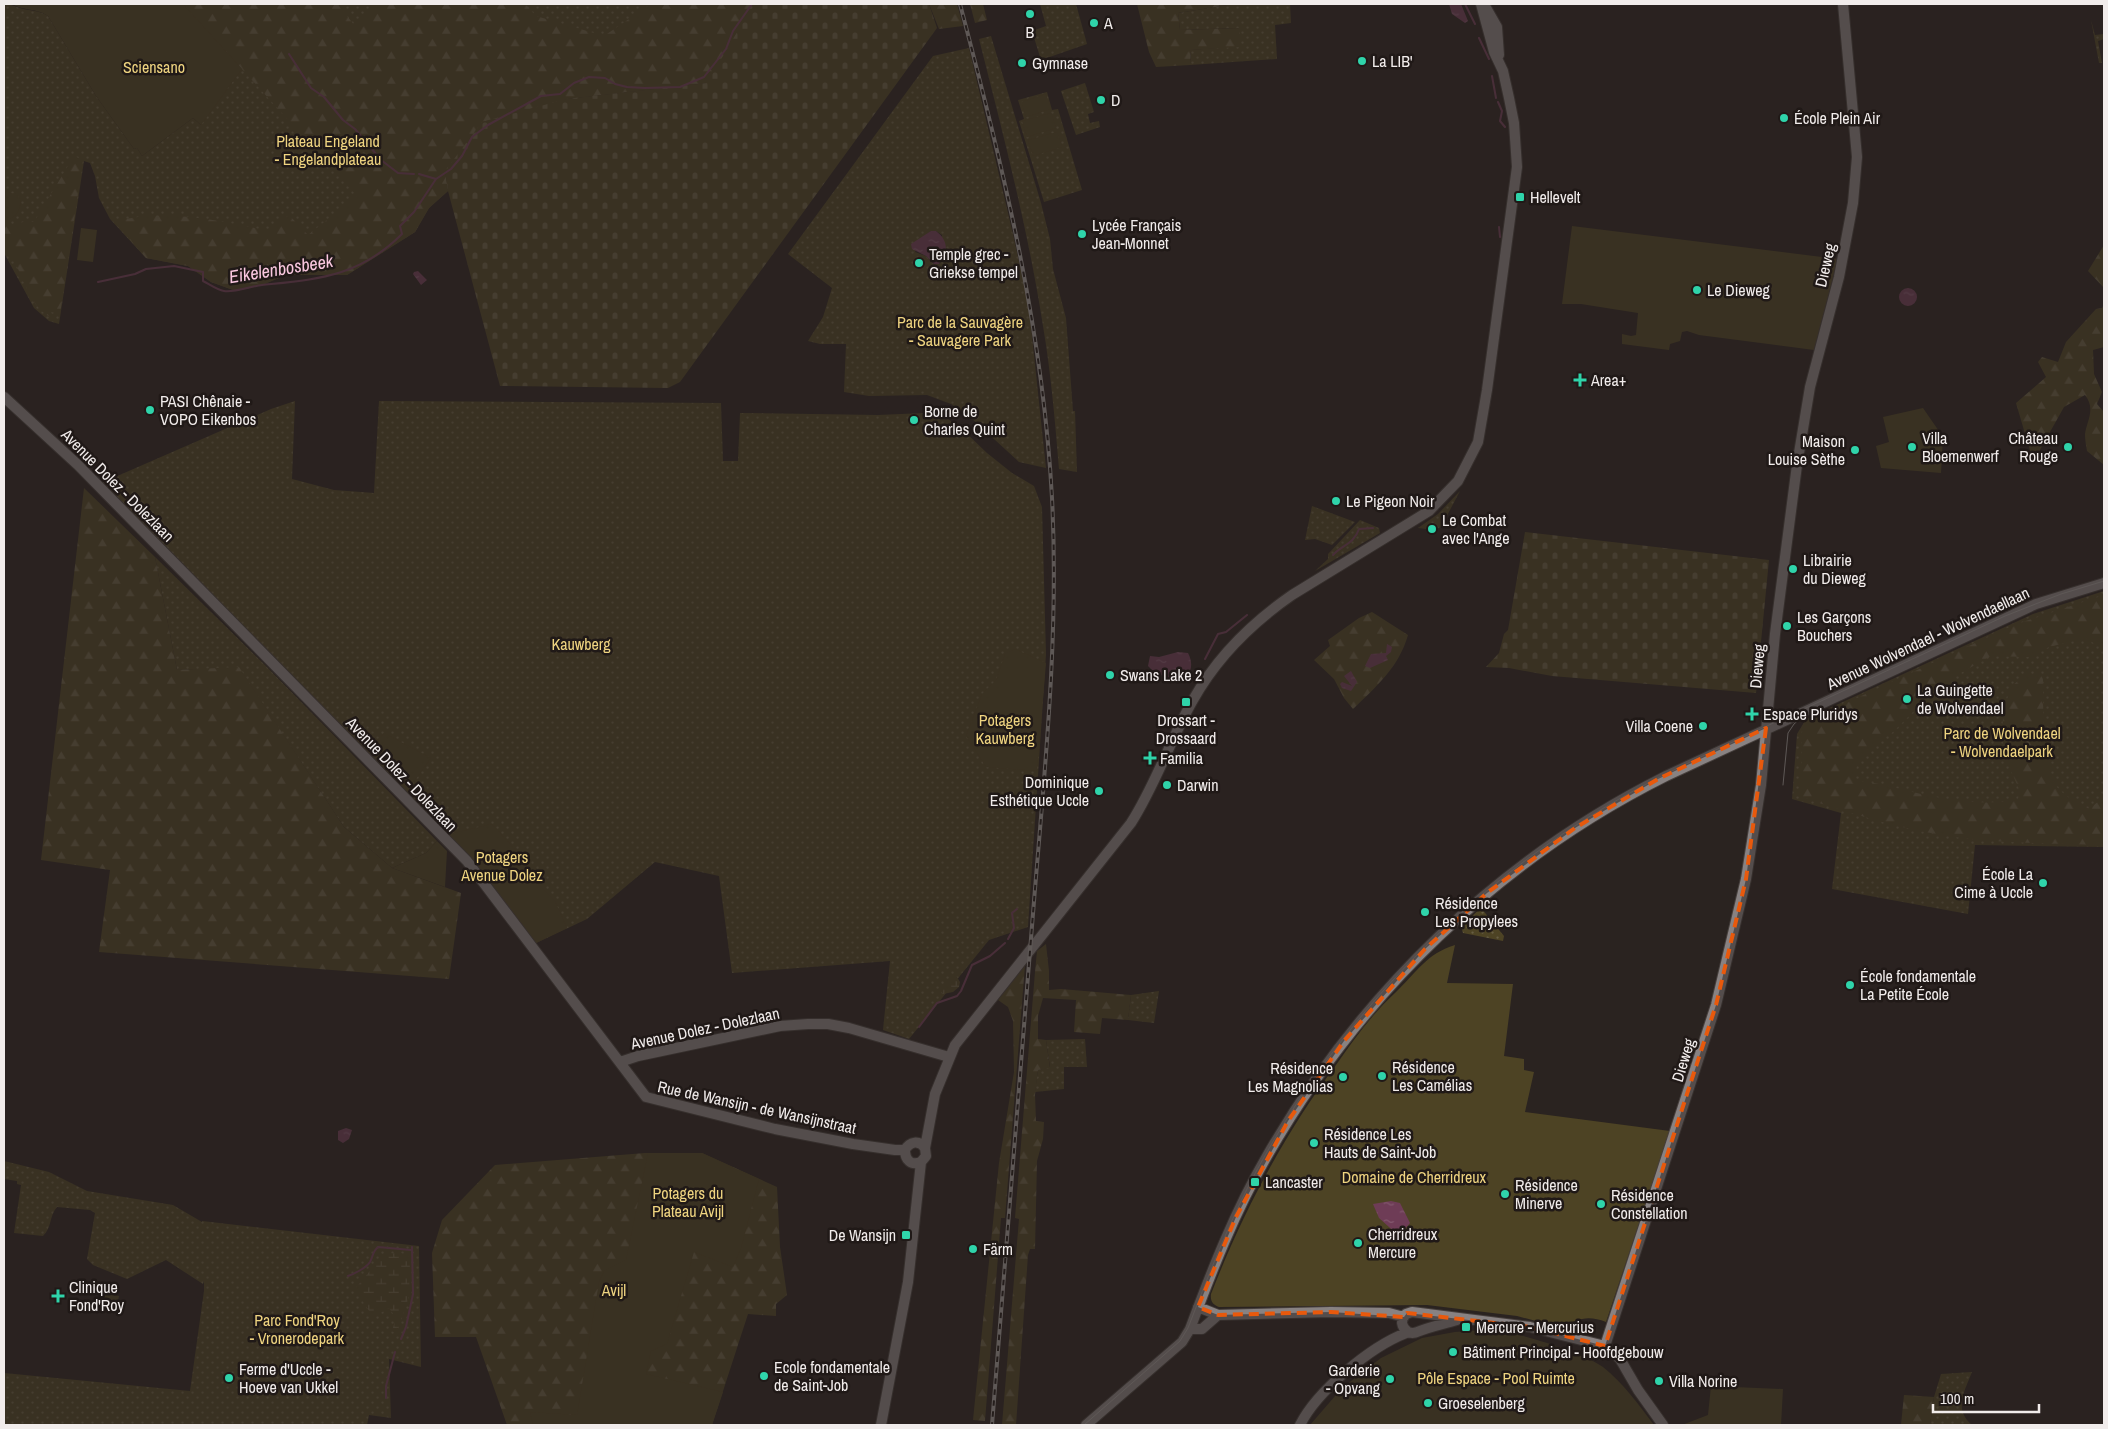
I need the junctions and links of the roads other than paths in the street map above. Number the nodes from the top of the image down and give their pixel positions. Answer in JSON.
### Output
{"nodes":[{"id":1,"x":1483,"y":4,"type":"edge"},
{"id":2,"x":1843,"y":4,"type":"edge"},
{"id":3,"x":4,"y":397,"type":"edge"},
{"id":4,"x":2104,"y":583,"type":"edge"},
{"id":5,"x":1766,"y":728,"type":"junction"},
{"id":6,"x":949,"y":1057,"type":"junction"},
{"id":7,"x":620,"y":1062,"type":"junction"},
{"id":8,"x":921,"y":1145,"type":"junction"},
{"id":9,"x":905,"y":1150,"type":"junction"},
{"id":10,"x":917,"y":1163,"type":"junction"},
{"id":11,"x":1198,"y":1308,"type":"junction"},
{"id":12,"x":1418,"y":1314,"type":"junction"},
{"id":13,"x":1218,"y":1315,"type":"junction"},
{"id":14,"x":1404,"y":1317,"type":"junction"},
{"id":15,"x":1462,"y":1319,"type":"junction"},
{"id":16,"x":1190,"y":1329,"type":"junction"},
{"id":17,"x":1422,"y":1329,"type":"junction"},
{"id":18,"x":1408,"y":1332,"type":"junction"},
{"id":19,"x":1605,"y":1346,"type":"junction"},
{"id":20,"x":881,"y":1425,"type":"edge"},
{"id":21,"x":1086,"y":1425,"type":"edge"},
{"id":22,"x":1300,"y":1425,"type":"edge"},
{"id":23,"x":1663,"y":1425,"type":"edge"}],
"edges":[{"from":1,"to":6,"type":"street"},
{"from":2,"to":5,"type":"street","name":"Dieweg"},
{"from":3,"to":7,"type":"street","name":"Avenue Dolez - Dolezlaan"},
{"from":4,"to":5,"type":"street","name":"Avenue Wolvendael - Wolvendaellaan"},
{"from":5,"to":11,"type":"street","name":"Avenue Wolvendael - Wolvendaellaan"},
{"from":5,"to":19,"type":"street","name":"Dieweg"},
{"from":6,"to":7,"type":"street","name":"Avenue Dolez - Dolezlaan"},
{"from":6,"to":8,"type":"street"},
{"from":7,"to":9,"type":"street","name":"Rue de Wansijn - de Wansijnstraat"},
{"from":8,"to":9,"type":"street"},
{"from":8,"to":10,"type":"street"},
{"from":9,"to":10,"type":"street"},
{"from":10,"to":20,"type":"street"},
{"from":11,"to":13,"type":"street"},
{"from":11,"to":16,"type":"street","name":"Avenue Wolvendael - Wolvendaellaan"},
{"from":12,"to":14,"type":"street"},
{"from":12,"to":15,"type":"street"},
{"from":12,"to":17,"type":"street"},
{"from":13,"to":14,"type":"street"},
{"from":13,"to":16,"type":"street"},
{"from":14,"to":18,"type":"street"},
{"from":15,"to":17,"type":"street"},
{"from":15,"to":19,"type":"street"},
{"from":16,"to":21,"type":"street","name":"Avenue Wolvendael - Wolvendaellaan"},
{"from":17,"to":18,"type":"street"},
{"from":18,"to":22,"type":"street"},
{"from":19,"to":23,"type":"street"}]}
